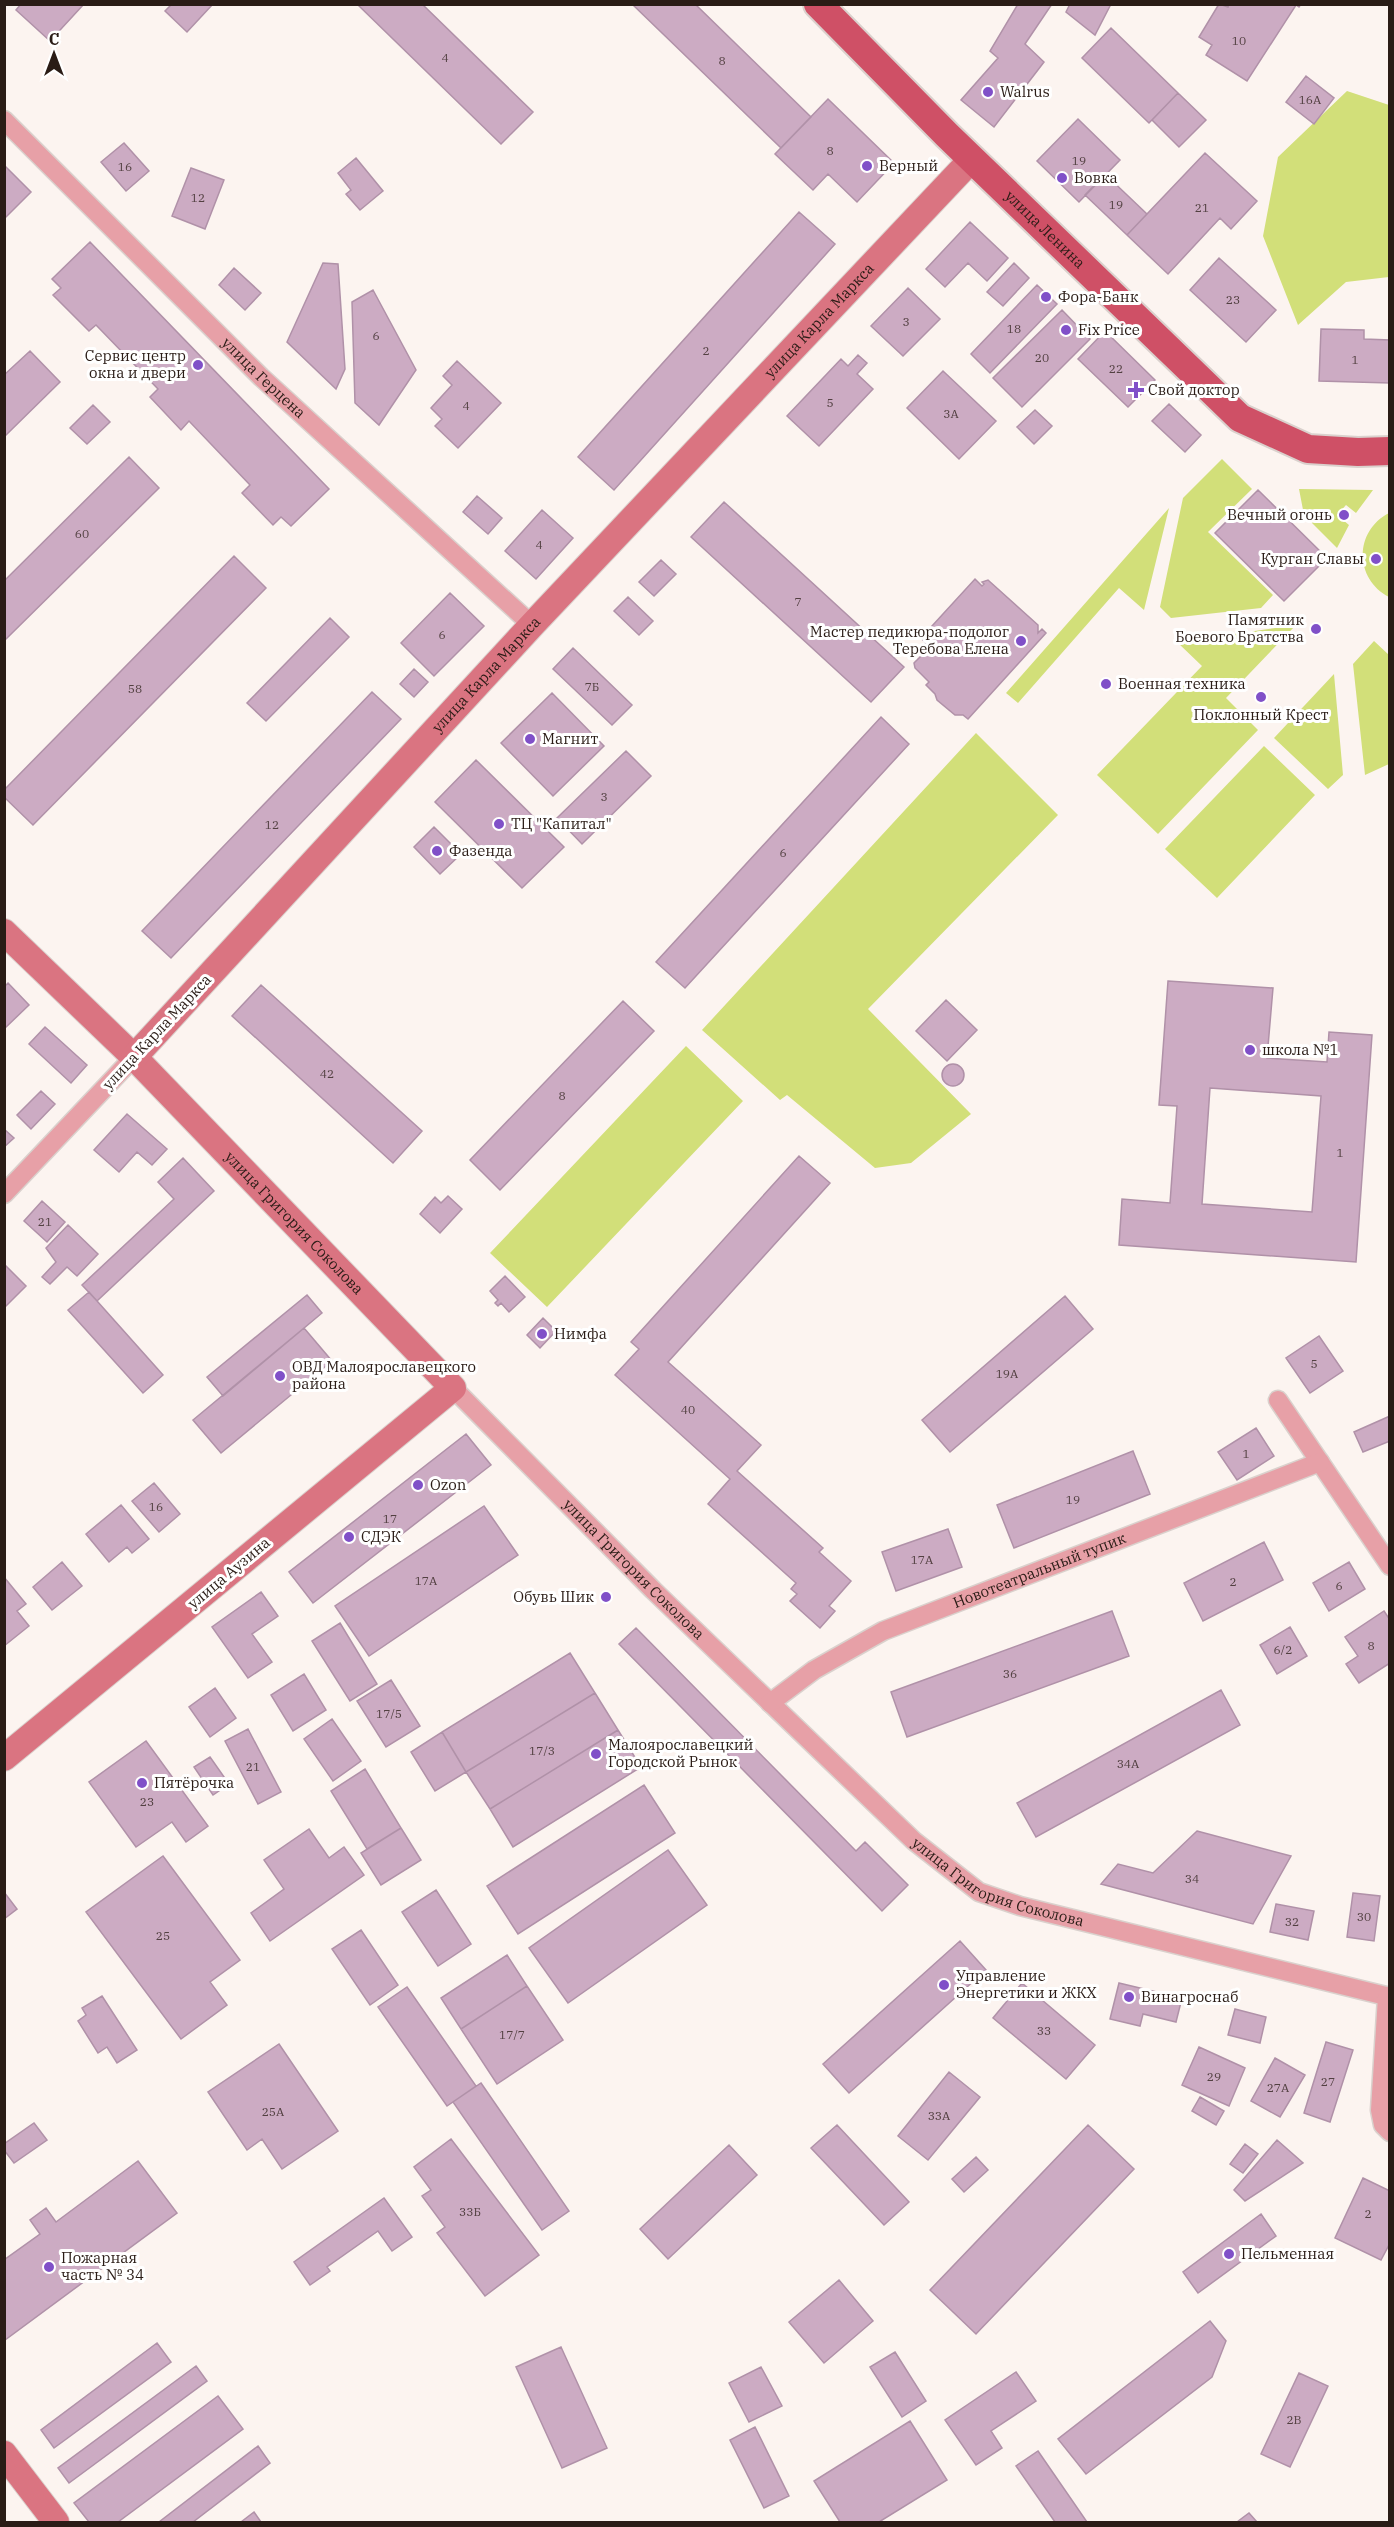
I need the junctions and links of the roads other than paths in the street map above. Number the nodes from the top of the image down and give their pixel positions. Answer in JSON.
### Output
{"nodes":[{"id":1,"x":818,"y":4,"type":"edge"},
{"id":2,"x":4,"y":120,"type":"edge"},
{"id":3,"x":972,"y":159,"type":"junction"},
{"id":4,"x":1389,"y":451,"type":"edge"},
{"id":5,"x":532,"y":625,"type":"junction"},
{"id":6,"x":4,"y":932,"type":"edge"},
{"id":7,"x":134,"y":1057,"type":"junction"},
{"id":8,"x":4,"y":1194,"type":"edge"},
{"id":9,"x":453,"y":1388,"type":"junction"},
{"id":10,"x":1278,"y":1400,"type":"dead end"},
{"id":11,"x":1320,"y":1462,"type":"junction"},
{"id":12,"x":1389,"y":1566,"type":"edge"},
{"id":13,"x":770,"y":1703,"type":"junction"},
{"id":14,"x":7,"y":1751,"type":"edge"},
{"id":15,"x":1388,"y":1997,"type":"edge"},
{"id":16,"x":1389,"y":2132,"type":"edge"},
{"id":17,"x":4,"y":2454,"type":"edge"},
{"id":18,"x":56,"y":2523,"type":"edge"}],
"edges":[{"from":1,"to":3,"type":"main road","name":"улица Ленина"},
{"from":2,"to":5,"type":"street","name":"улица Герцена"},
{"from":3,"to":4,"type":"main road","name":"улица Ленина"},
{"from":3,"to":5,"type":"main road","name":"улица Карла Маркса"},
{"from":5,"to":7,"type":"main road","name":"улица Карла Маркса"},
{"from":6,"to":7,"type":"main road","name":"улица Григория Соколова"},
{"from":7,"to":8,"type":"street","name":"улица Карла Маркса"},
{"from":7,"to":9,"type":"main road","name":"улица Григория Соколова"},
{"from":9,"to":13,"type":"street","name":"улица Григория Соколова"},
{"from":9,"to":14,"type":"main road","name":"улица Аузина"},
{"from":10,"to":11,"type":"street"},
{"from":11,"to":12,"type":"street"},
{"from":11,"to":13,"type":"street","name":"Новотеатральный тупик"},
{"from":13,"to":15,"type":"street","name":"улица Григория Соколова"},
{"from":15,"to":16,"type":"street"},
{"from":17,"to":18,"type":"main road"}]}
